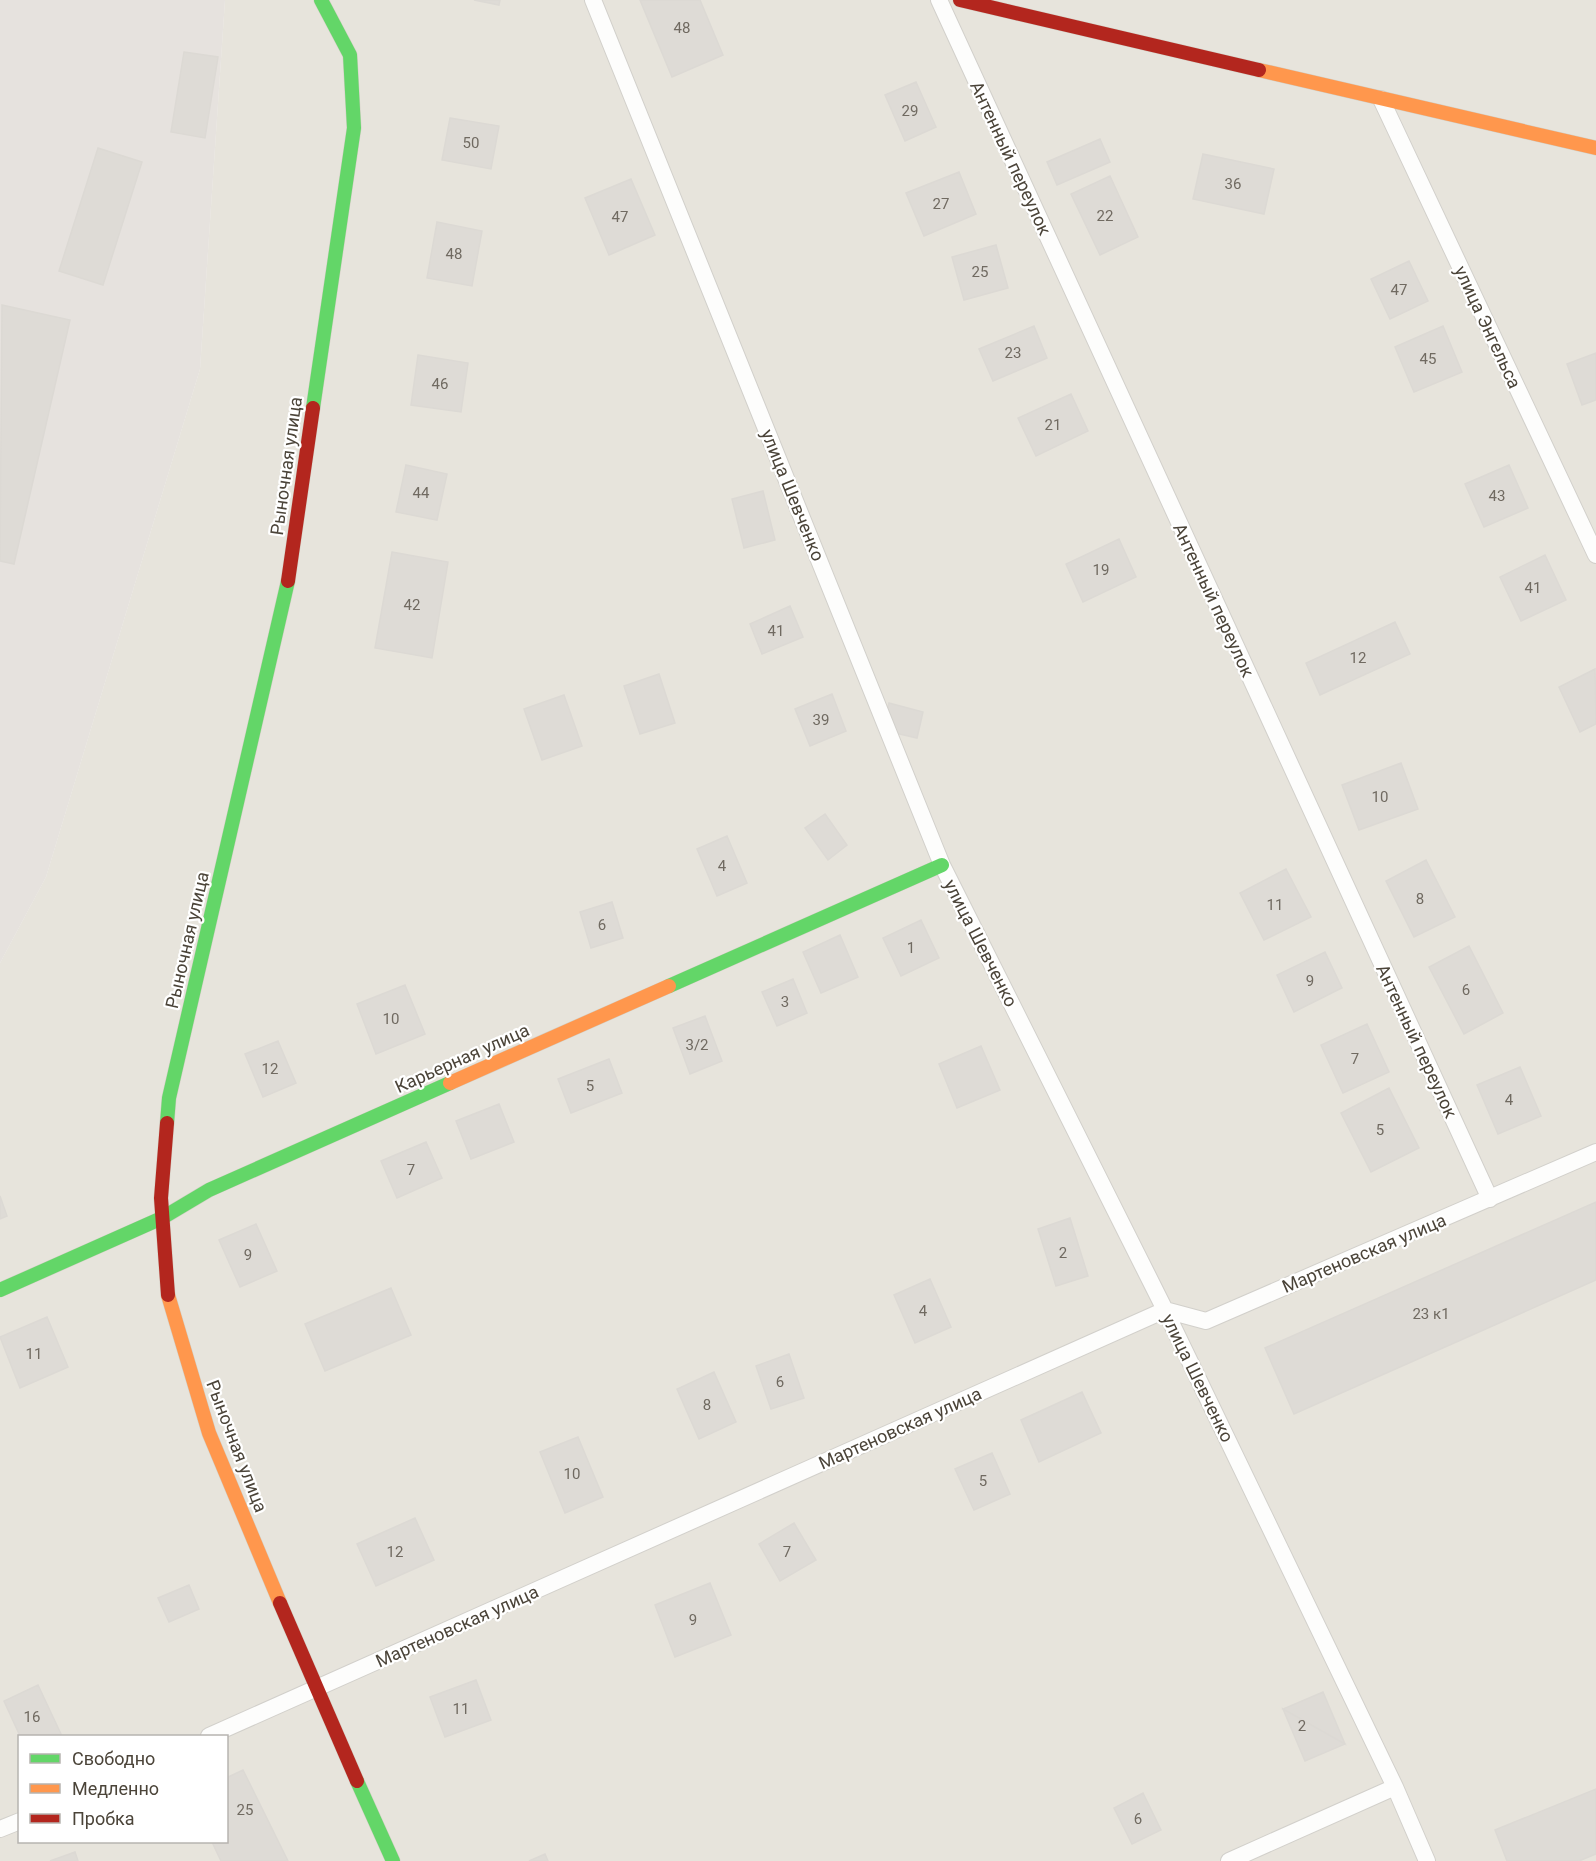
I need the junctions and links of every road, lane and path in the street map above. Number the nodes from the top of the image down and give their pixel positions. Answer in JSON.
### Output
{"nodes":[{"id":1,"x":321,"y":0,"type":"edge"},
{"id":2,"x":593,"y":0,"type":"edge"},
{"id":3,"x":939,"y":0,"type":"edge"},
{"id":4,"x":960,"y":0,"type":"edge"},
{"id":5,"x":1381,"y":99,"type":"junction"},
{"id":6,"x":1596,"y":147,"type":"edge"},
{"id":7,"x":1596,"y":555,"type":"edge"},
{"id":8,"x":942,"y":865,"type":"junction"},
{"id":9,"x":1596,"y":1152,"type":"edge"},
{"id":10,"x":1490,"y":1199,"type":"junction"},
{"id":11,"x":162,"y":1218,"type":"junction"},
{"id":12,"x":0,"y":1290,"type":"edge"},
{"id":13,"x":1165,"y":1310,"type":"junction"},
{"id":14,"x":316,"y":1689,"type":"junction"},
{"id":15,"x":213,"y":1735,"type":"edge"},
{"id":16,"x":1395,"y":1787,"type":"junction"},
{"id":17,"x":18,"y":1822,"type":"edge"},
{"id":18,"x":0,"y":1829,"type":"edge"},
{"id":19,"x":393,"y":1861,"type":"edge"},
{"id":20,"x":1229,"y":1861,"type":"edge"},
{"id":21,"x":1426,"y":1861,"type":"edge"}],
"edges":[{"from":1,"to":11,"type":"street","name":"Рыночная улица"},
{"from":2,"to":8,"type":"lane","name":"улица Шевченко"},
{"from":3,"to":10,"type":"lane","name":"Антенный переулок"},
{"from":4,"to":5,"type":"street"},
{"from":5,"to":6,"type":"street"},
{"from":5,"to":7,"type":"lane","name":"улица Энгельса"},
{"from":8,"to":11,"type":"street","name":"Карьерная улица"},
{"from":8,"to":13,"type":"lane","name":"улица Шевченко"},
{"from":9,"to":10,"type":"lane","name":"Мартеновская улица"},
{"from":10,"to":13,"type":"lane","name":"Мартеновская улица"},
{"from":11,"to":12,"type":"street","name":"Карьерная улица"},
{"from":11,"to":14,"type":"street","name":"Рыночная улица"},
{"from":13,"to":14,"type":"lane","name":"Мартеновская улица"},
{"from":13,"to":16,"type":"lane","name":"улица Шевченко"},
{"from":14,"to":15,"type":"lane","name":"Мартеновская улица"},
{"from":14,"to":19,"type":"street","name":"Рыночная улица"},
{"from":16,"to":20,"type":"lane"},
{"from":16,"to":21,"type":"lane","name":"улица Шевченко"},
{"from":17,"to":18,"type":"lane"}]}
